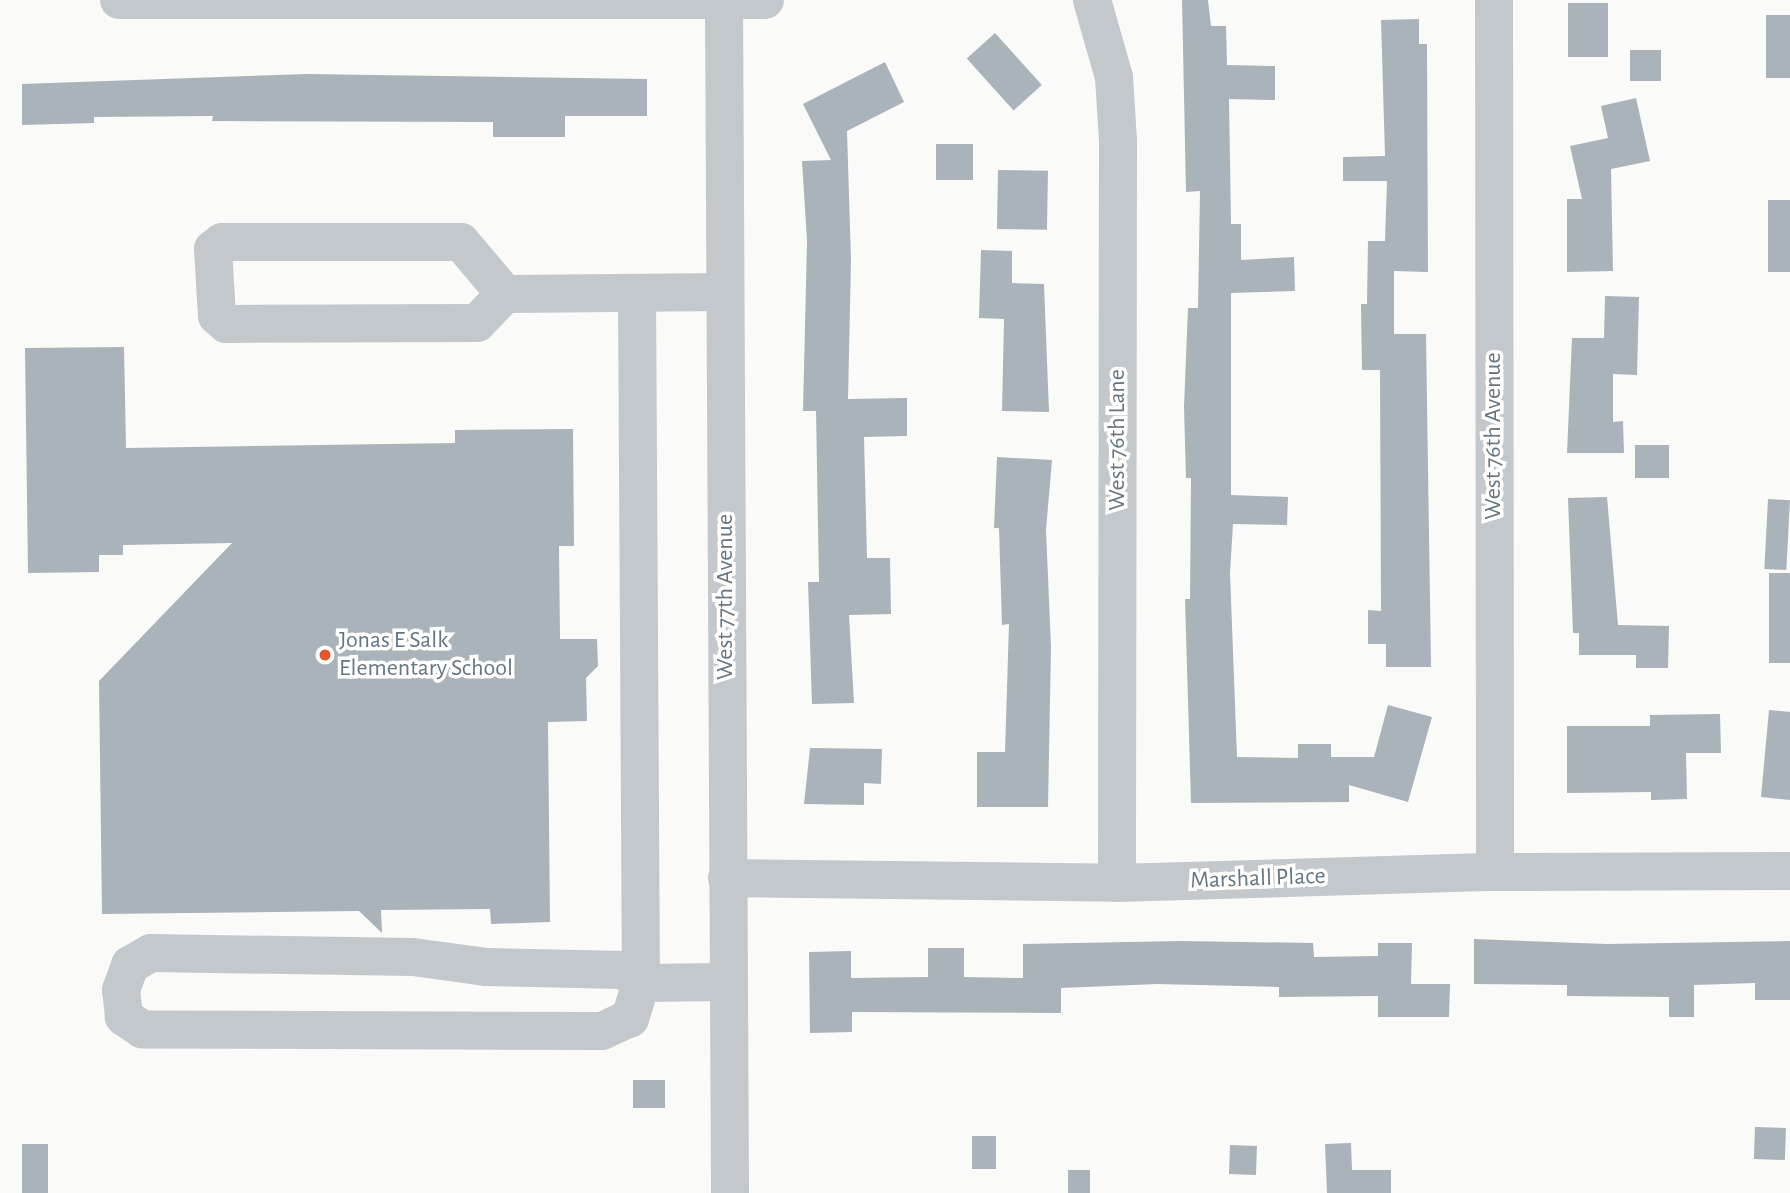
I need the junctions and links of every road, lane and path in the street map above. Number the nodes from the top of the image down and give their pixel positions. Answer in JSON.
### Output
{"nodes":[{"id":1,"x":119,"y":0,"type":"edge"},
{"id":2,"x":765,"y":0,"type":"edge"},
{"id":3,"x":1092,"y":0,"type":"edge"},
{"id":4,"x":1494,"y":0,"type":"edge"},
{"id":5,"x":724,"y":2,"type":"edge"},
{"id":6,"x":724,"y":292,"type":"junction"},
{"id":7,"x":637,"y":293,"type":"junction"},
{"id":8,"x":505,"y":294,"type":"junction"},
{"id":9,"x":1790,"y":871,"type":"edge"},
{"id":10,"x":1495,"y":872,"type":"junction"},
{"id":11,"x":727,"y":878,"type":"junction"},
{"id":12,"x":1117,"y":883,"type":"junction"},
{"id":13,"x":727,"y":982,"type":"junction"},
{"id":14,"x":641,"y":984,"type":"junction"},
{"id":15,"x":730,"y":1193,"type":"edge"}],
"edges":[{"from":1,"to":5,"type":"street"},
{"from":2,"to":5,"type":"street"},
{"from":3,"to":12,"type":"street","name":"West 76th Lane"},
{"from":4,"to":10,"type":"street","name":"West 76th Avenue"},
{"from":5,"to":6,"type":"street","name":"West 77th Avenue"},
{"from":6,"to":7,"type":"street"},
{"from":6,"to":11,"type":"street","name":"West 77th Avenue"},
{"from":7,"to":8,"type":"street"},
{"from":7,"to":14,"type":"street"},
{"from":8,"to":8,"type":"street"},
{"from":9,"to":10,"type":"street","name":"Marshall Place"},
{"from":10,"to":12,"type":"street","name":"Marshall Place"},
{"from":11,"to":12,"type":"street","name":"Marshall Place"},
{"from":11,"to":13,"type":"street","name":"West 77th Avenue"},
{"from":13,"to":14,"type":"street"},
{"from":13,"to":15,"type":"street","name":"West 77th Avenue"},
{"from":14,"to":14,"type":"street"}]}
